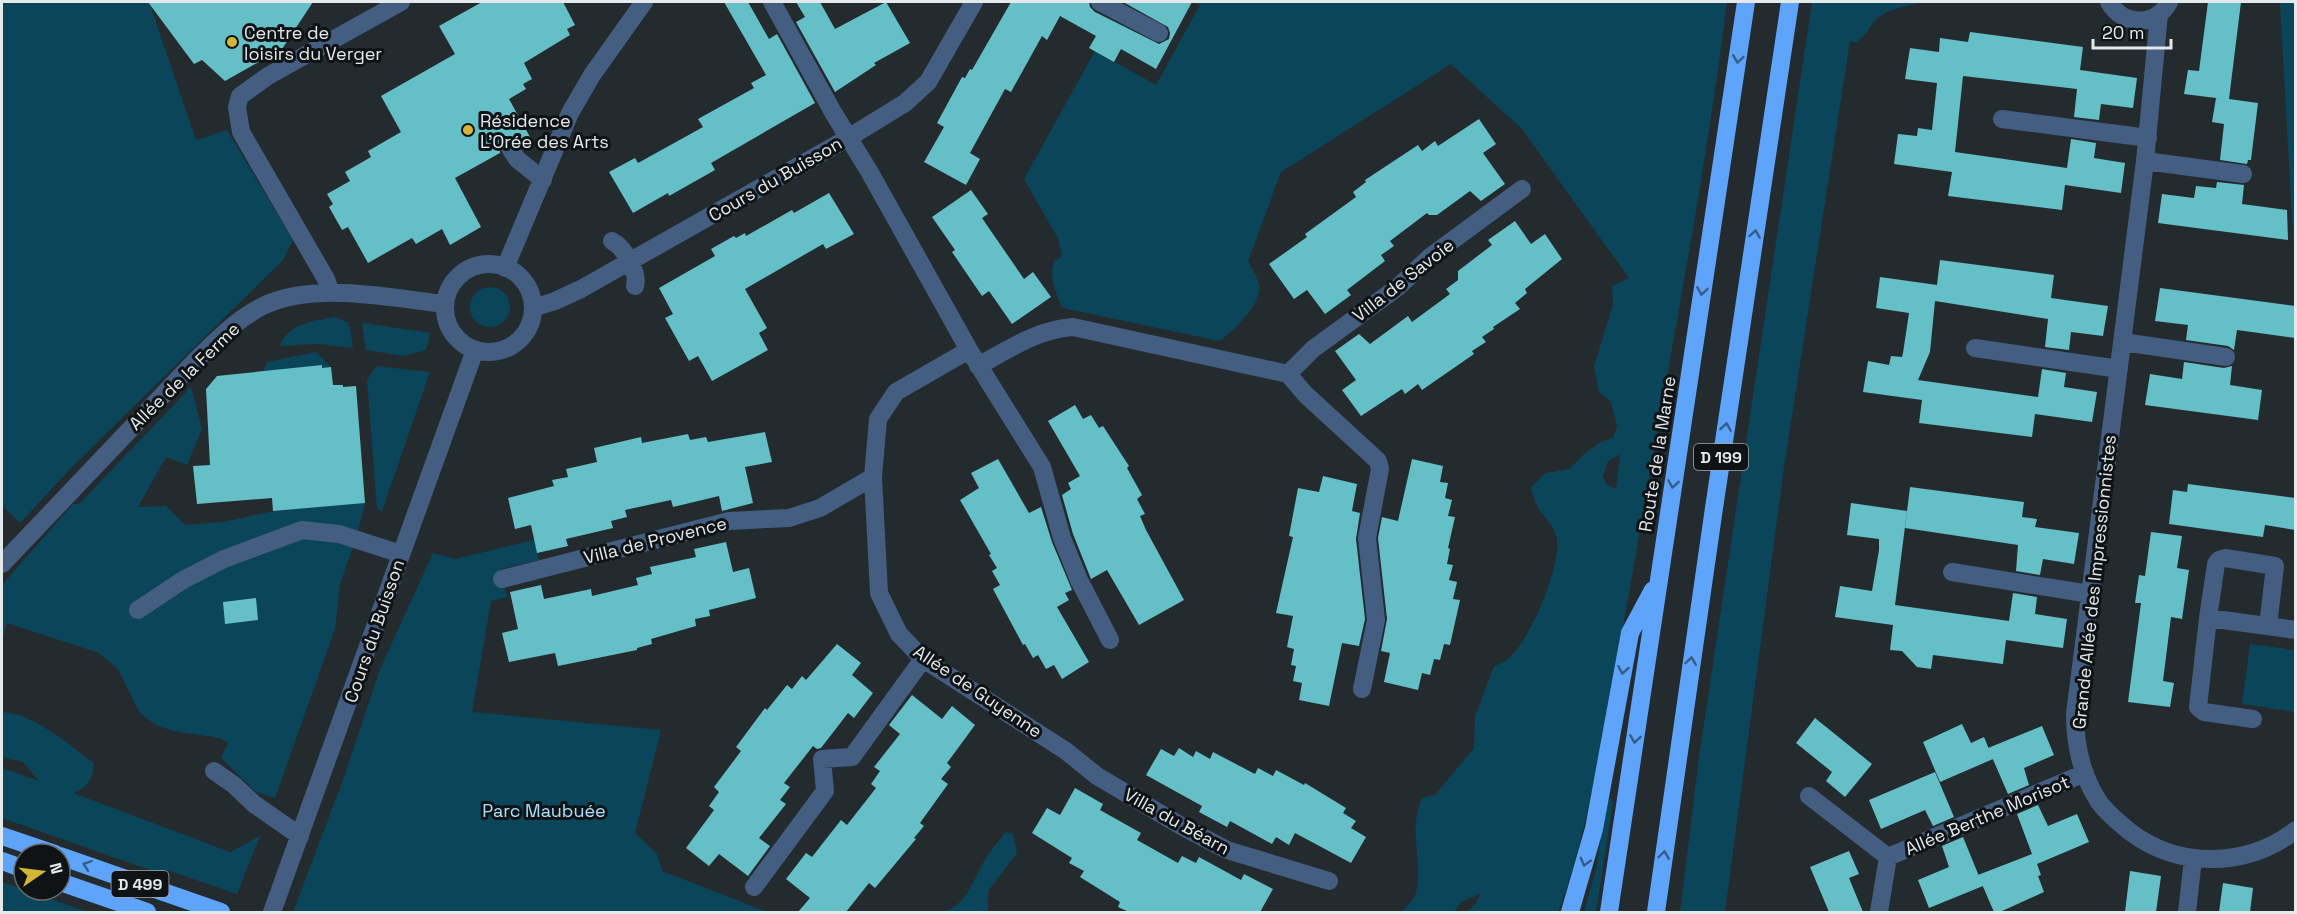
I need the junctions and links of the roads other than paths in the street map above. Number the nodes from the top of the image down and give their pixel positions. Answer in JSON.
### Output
{"nodes":[{"id":1,"x":400,"y":2,"type":"edge"},
{"id":2,"x":644,"y":2,"type":"edge"},
{"id":3,"x":772,"y":2,"type":"edge"},
{"id":4,"x":974,"y":2,"type":"edge"},
{"id":5,"x":1100,"y":2,"type":"edge"},
{"id":6,"x":1746,"y":2,"type":"edge"},
{"id":7,"x":1790,"y":2,"type":"edge"},
{"id":8,"x":2109,"y":2,"type":"edge"},
{"id":9,"x":2164,"y":8,"type":"edge"},
{"id":10,"x":1159,"y":33,"type":"dead end"},
{"id":11,"x":2002,"y":119,"type":"dead end"},
{"id":12,"x":848,"y":138,"type":"junction"},
{"id":13,"x":2148,"y":138,"type":"junction"},
{"id":14,"x":510,"y":148,"type":"dead end"},
{"id":15,"x":2145,"y":161,"type":"junction"},
{"id":16,"x":2243,"y":174,"type":"dead end"},
{"id":17,"x":543,"y":180,"type":"junction"},
{"id":18,"x":1522,"y":189,"type":"dead end"},
{"id":19,"x":612,"y":241,"type":"dead end"},
{"id":20,"x":629,"y":262,"type":"junction"},
{"id":21,"x":505,"y":268,"type":"junction"},
{"id":22,"x":635,"y":286,"type":"dead end"},
{"id":23,"x":331,"y":293,"type":"junction"},
{"id":24,"x":445,"y":304,"type":"junction"},
{"id":25,"x":533,"y":308,"type":"junction"},
{"id":26,"x":2123,"y":342,"type":"junction"},
{"id":27,"x":1975,"y":348,"type":"dead end"},
{"id":28,"x":476,"y":350,"type":"junction"},
{"id":29,"x":969,"y":350,"type":"junction"},
{"id":30,"x":2226,"y":357,"type":"dead end"},
{"id":31,"x":978,"y":366,"type":"junction"},
{"id":32,"x":2119,"y":369,"type":"junction"},
{"id":33,"x":1288,"y":374,"type":"junction"},
{"id":34,"x":873,"y":477,"type":"junction"},
{"id":35,"x":401,"y":554,"type":"junction"},
{"id":36,"x":2,"y":564,"type":"edge"},
{"id":37,"x":1952,"y":572,"type":"dead end"},
{"id":38,"x":1659,"y":578,"type":"junction"},
{"id":39,"x":502,"y":579,"type":"dead end"},
{"id":40,"x":2090,"y":594,"type":"junction"},
{"id":41,"x":138,"y":610,"type":"dead end"},
{"id":42,"x":2208,"y":618,"type":"junction"},
{"id":43,"x":2268,"y":626,"type":"junction"},
{"id":44,"x":2295,"y":630,"type":"edge"},
{"id":45,"x":1110,"y":640,"type":"dead end"},
{"id":46,"x":923,"y":659,"type":"junction"},
{"id":47,"x":1362,"y":689,"type":"dead end"},
{"id":48,"x":2253,"y":719,"type":"dead end"},
{"id":49,"x":214,"y":771,"type":"dead end"},
{"id":50,"x":2085,"y":773,"type":"junction"},
{"id":51,"x":1097,"y":776,"type":"joint"},
{"id":52,"x":1809,"y":796,"type":"dead end"},
{"id":53,"x":2295,"y":830,"type":"edge"},
{"id":54,"x":2,"y":836,"type":"edge"},
{"id":55,"x":300,"y":836,"type":"junction"},
{"id":56,"x":20,"y":842,"type":"edge"},
{"id":57,"x":1888,"y":857,"type":"junction"},
{"id":58,"x":2193,"y":859,"type":"junction"},
{"id":59,"x":72,"y":860,"type":"edge"},
{"id":60,"x":1329,"y":881,"type":"dead end"},
{"id":61,"x":72,"y":886,"type":"edge"},
{"id":62,"x":754,"y":886,"type":"dead end"},
{"id":63,"x":147,"y":912,"type":"edge"},
{"id":64,"x":221,"y":912,"type":"edge"},
{"id":65,"x":272,"y":912,"type":"edge"},
{"id":66,"x":1570,"y":912,"type":"edge"},
{"id":67,"x":1609,"y":912,"type":"edge"},
{"id":68,"x":1656,"y":912,"type":"edge"},
{"id":69,"x":1879,"y":912,"type":"edge"},
{"id":70,"x":2187,"y":912,"type":"edge"}],
"edges":[{"from":1,"to":23,"type":"street"},
{"from":2,"to":17,"type":"street"},
{"from":3,"to":12,"type":"street"},
{"from":4,"to":12,"type":"street","name":"Cours du Buisson"},
{"from":5,"to":10,"type":"street"},
{"from":6,"to":38,"type":"highway","name":"Route de la Marne","number":"D 199","one_way":true},
{"from":68,"to":7,"type":"highway","number":"D 199","one_way":true},
{"from":8,"to":9,"type":"street"},
{"from":9,"to":13,"type":"street","name":"Grande Allée des Impressionnistes"},
{"from":11,"to":13,"type":"street"},
{"from":12,"to":20,"type":"street","name":"Cours du Buisson"},
{"from":12,"to":29,"type":"street"},
{"from":13,"to":15,"type":"street","name":"Grande Allée des Impressionnistes"},
{"from":14,"to":17,"type":"street"},
{"from":15,"to":16,"type":"street"},
{"from":15,"to":26,"type":"street","name":"Grande Allée des Impressionnistes"},
{"from":17,"to":21,"type":"street"},
{"from":18,"to":33,"type":"street","name":"Villa de Savoie"},
{"from":19,"to":20,"type":"street"},
{"from":20,"to":22,"type":"street"},
{"from":20,"to":25,"type":"street","name":"Cours du Buisson"},
{"from":21,"to":24,"type":"street"},
{"from":21,"to":25,"type":"street"},
{"from":23,"to":24,"type":"street","name":"Allée de la Ferme"},
{"from":23,"to":36,"type":"street","name":"Allée de la Ferme"},
{"from":24,"to":28,"type":"street"},
{"from":25,"to":28,"type":"street"},
{"from":26,"to":30,"type":"street"},
{"from":26,"to":32,"type":"street","name":"Grande Allée des Impressionnistes"},
{"from":27,"to":32,"type":"street"},
{"from":28,"to":35,"type":"street","name":"Cours du Buisson"},
{"from":29,"to":31,"type":"street"},
{"from":29,"to":34,"type":"street","name":"Allée de Guyenne"},
{"from":31,"to":33,"type":"street"},
{"from":31,"to":45,"type":"street"},
{"from":32,"to":40,"type":"street","name":"Grande Allée des Impressionnistes"},
{"from":33,"to":47,"type":"street"},
{"from":34,"to":39,"type":"street","name":"Villa de Provence"},
{"from":34,"to":46,"type":"street","name":"Allée de Guyenne"},
{"from":35,"to":41,"type":"street"},
{"from":35,"to":55,"type":"street","name":"Cours du Buisson"},
{"from":37,"to":40,"type":"street"},
{"from":38,"to":66,"type":"highway","one_way":true},
{"from":38,"to":67,"type":"highway","name":"Route de la Marne","number":"D 199","one_way":true},
{"from":40,"to":50,"type":"street","name":"Grande Allée des Impressionnistes"},
{"from":42,"to":43,"type":"street"},
{"from":42,"to":43,"type":"street"},
{"from":42,"to":48,"type":"street"},
{"from":43,"to":44,"type":"street"},
{"from":46,"to":51,"type":"street","name":"Allée de Guyenne"},
{"from":46,"to":62,"type":"street"},
{"from":49,"to":55,"type":"street"},
{"from":50,"to":57,"type":"street","name":"Allée Berthe Morisot"},
{"from":50,"to":58,"type":"street","name":"Grande Allée des Impressionnistes"},
{"from":51,"to":60,"type":"street","name":"Villa du Béarn"},
{"from":52,"to":57,"type":"street","name":"Allée Berthe Morisot"},
{"from":53,"to":58,"type":"street","name":"Grande Allée des Impressionnistes"},
{"from":54,"to":56,"type":"highway"},
{"from":55,"to":65,"type":"street","name":"Cours du Buisson"},
{"from":57,"to":69,"type":"street","name":"Allée Berthe Morisot"},
{"from":58,"to":70,"type":"street"},
{"from":64,"to":59,"type":"highway","number":"D 499","one_way":true},
{"from":61,"to":63,"type":"highway","number":"D 499"}]}
